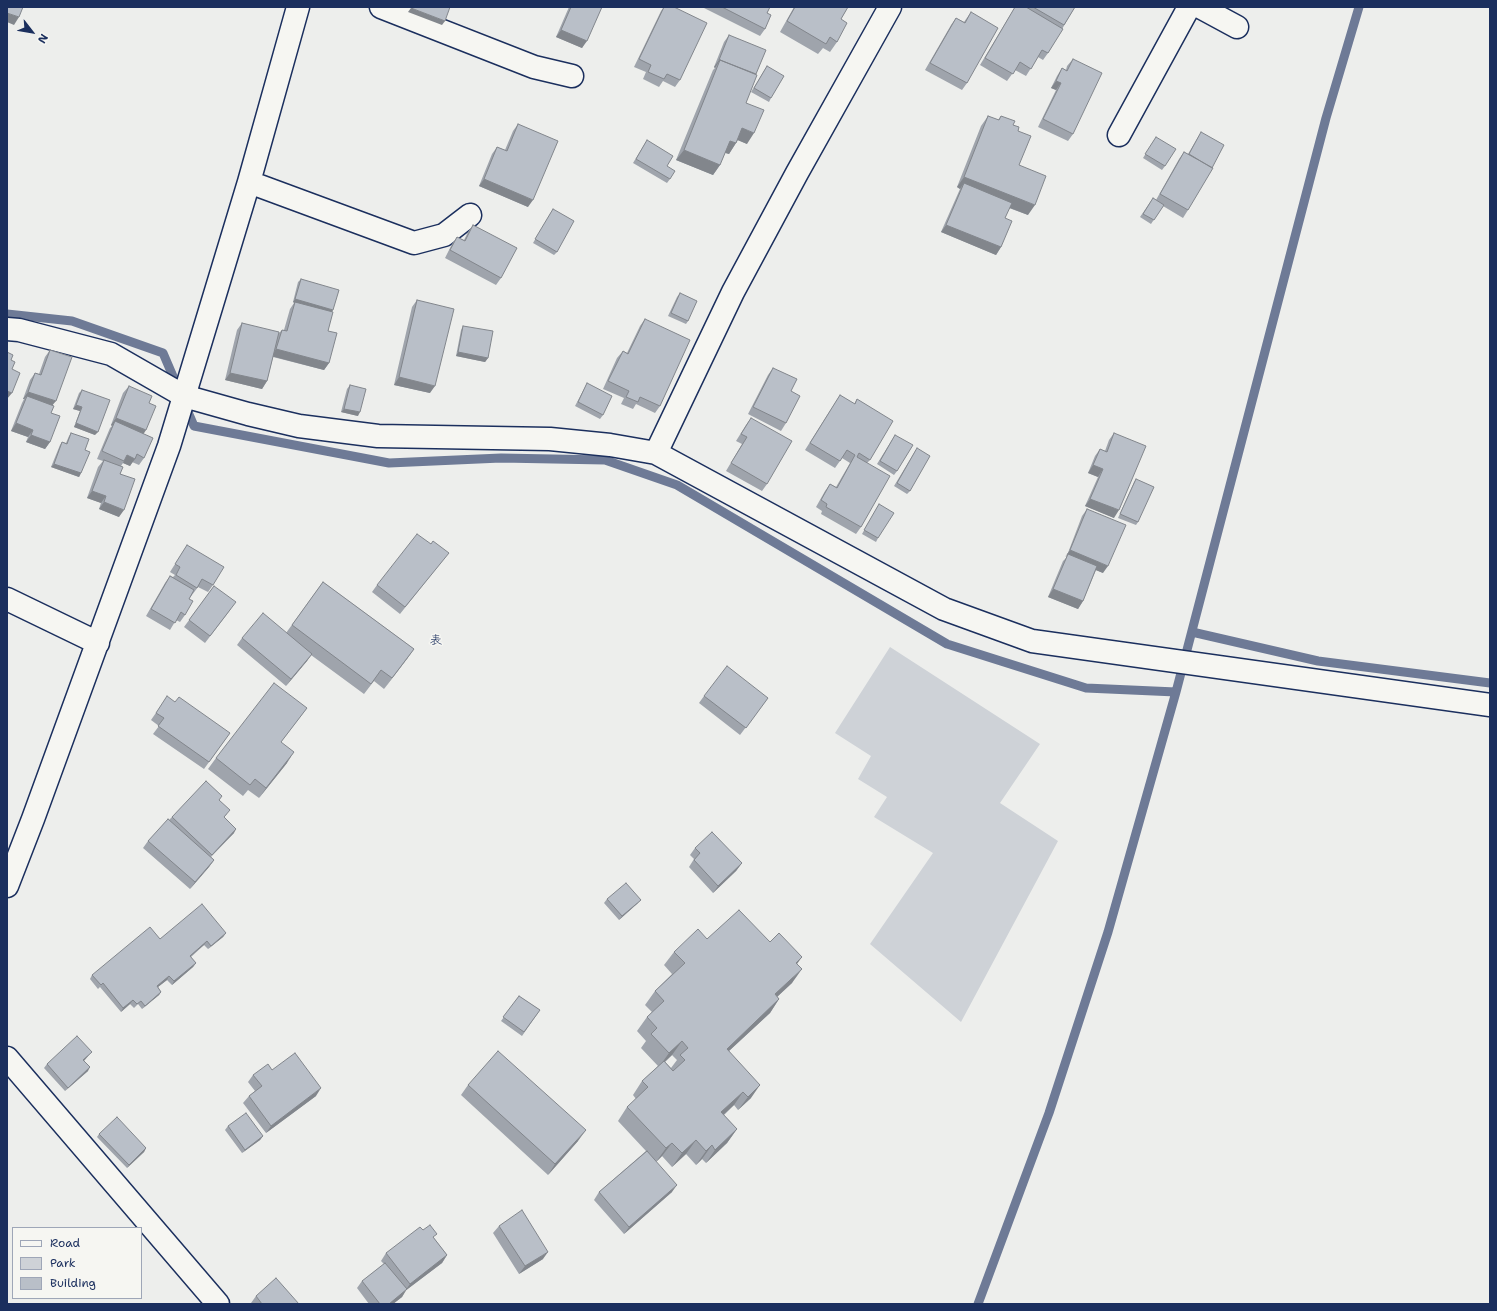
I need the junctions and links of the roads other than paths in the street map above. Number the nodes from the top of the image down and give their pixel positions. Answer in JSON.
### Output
{"nodes":[{"id":1,"x":298,"y":7,"type":"edge"},
{"id":2,"x":381,"y":7,"type":"edge"},
{"id":3,"x":890,"y":7,"type":"edge"},
{"id":4,"x":1190,"y":7,"type":"edge"},
{"id":5,"x":1200,"y":7,"type":"edge"},
{"id":6,"x":1237,"y":27,"type":"dead end"},
{"id":7,"x":572,"y":76,"type":"dead end"},
{"id":8,"x":1119,"y":135,"type":"dead end"},
{"id":9,"x":249,"y":182,"type":"junction"},
{"id":10,"x":470,"y":215,"type":"dead end"},
{"id":11,"x":7,"y":329,"type":"edge"},
{"id":12,"x":184,"y":396,"type":"junction"},
{"id":13,"x":656,"y":453,"type":"junction"},
{"id":14,"x":7,"y":599,"type":"edge"},
{"id":15,"x":98,"y":642,"type":"junction"},
{"id":16,"x":1490,"y":705,"type":"edge"},
{"id":17,"x":7,"y":886,"type":"edge"},
{"id":18,"x":7,"y":1058,"type":"edge"},
{"id":19,"x":218,"y":1304,"type":"edge"}],
"edges":[{"from":1,"to":9,"type":"street"},
{"from":2,"to":7,"type":"street"},
{"from":3,"to":13,"type":"street"},
{"from":4,"to":8,"type":"street"},
{"from":5,"to":6,"type":"street"},
{"from":9,"to":10,"type":"street"},
{"from":9,"to":12,"type":"street"},
{"from":11,"to":12,"type":"street"},
{"from":12,"to":13,"type":"street"},
{"from":12,"to":15,"type":"street"},
{"from":13,"to":16,"type":"street"},
{"from":14,"to":15,"type":"street"},
{"from":15,"to":17,"type":"street"},
{"from":18,"to":19,"type":"street"}]}
